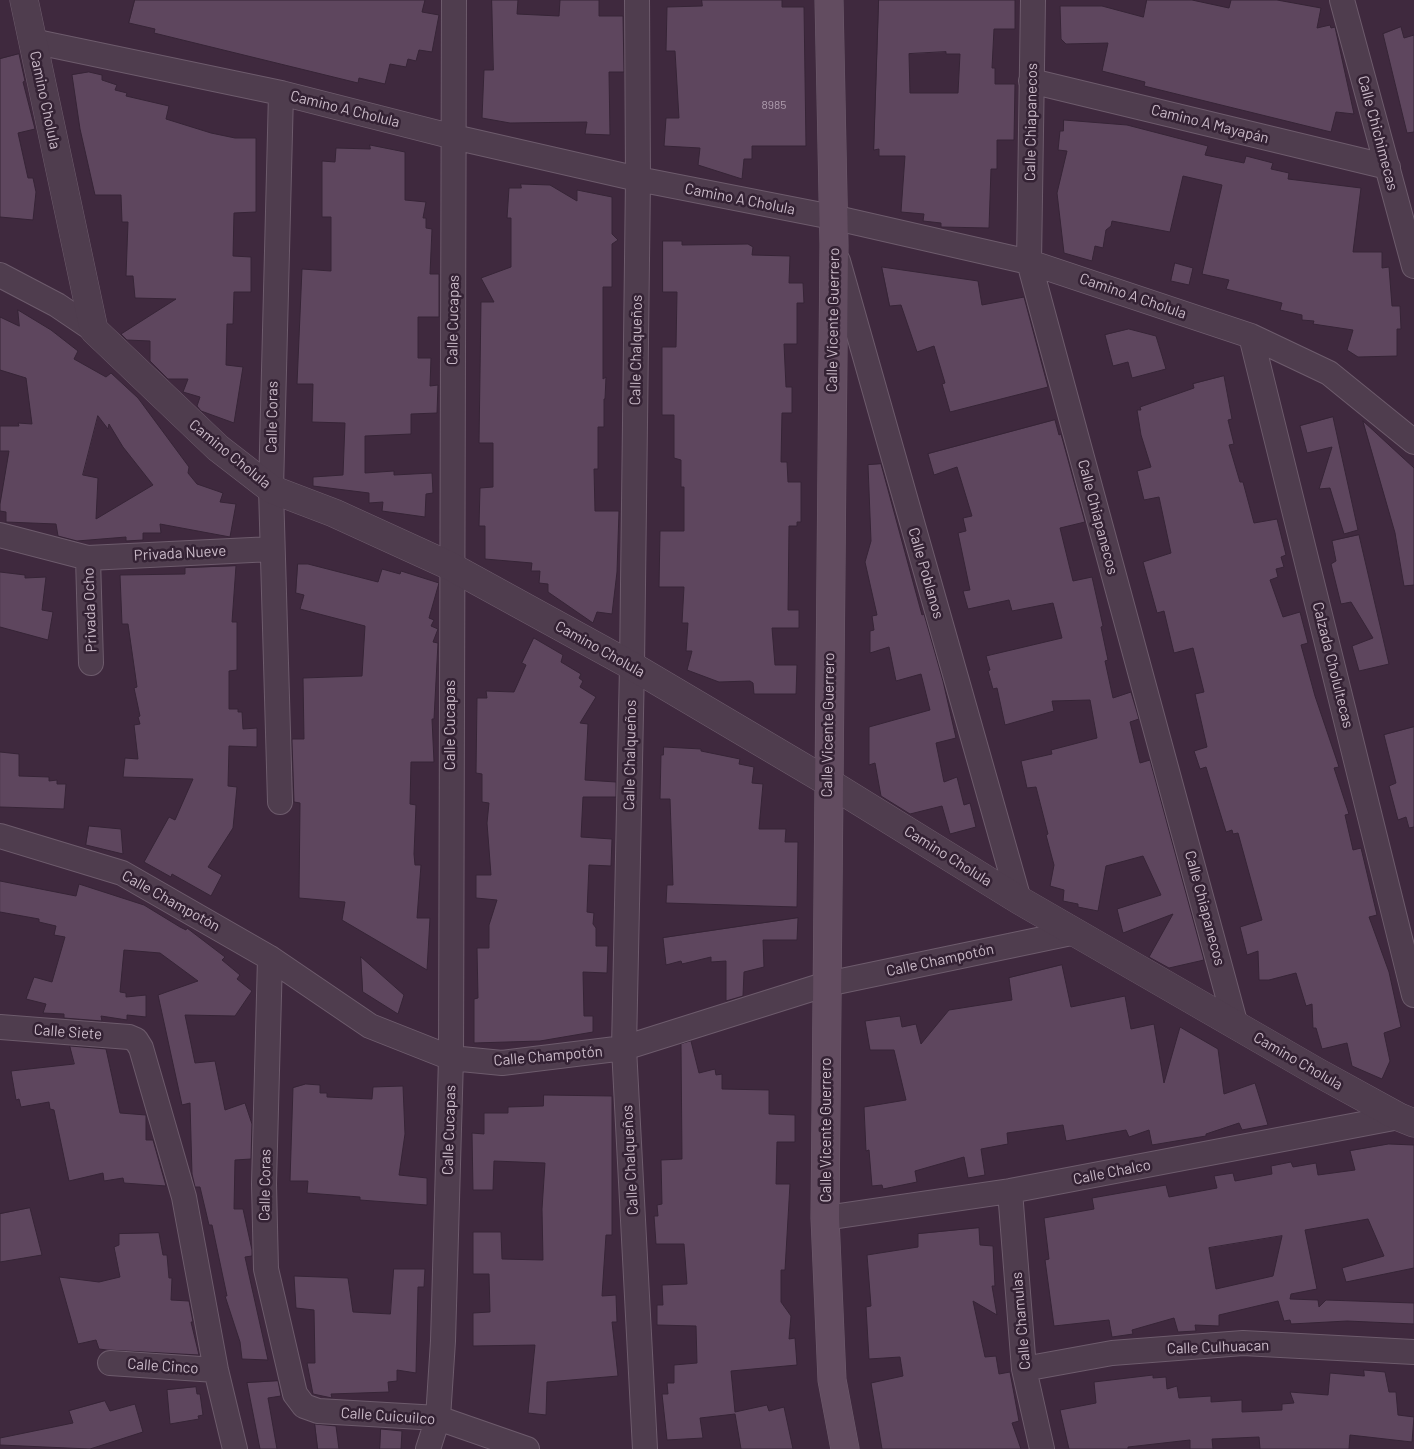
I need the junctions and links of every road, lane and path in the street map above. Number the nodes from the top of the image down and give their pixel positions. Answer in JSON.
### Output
{"nodes":[{"id":1,"x":24,"y":0,"type":"edge"},
{"id":2,"x":454,"y":0,"type":"edge"},
{"id":3,"x":637,"y":0,"type":"edge"},
{"id":4,"x":829,"y":0,"type":"edge"},
{"id":5,"x":1033,"y":0,"type":"edge"},
{"id":6,"x":1342,"y":0,"type":"edge"},
{"id":7,"x":32,"y":41,"type":"junction"},
{"id":8,"x":1031,"y":81,"type":"junction"},
{"id":9,"x":281,"y":93,"type":"junction"},
{"id":10,"x":454,"y":138,"type":"junction"},
{"id":11,"x":1388,"y":167,"type":"junction"},
{"id":12,"x":638,"y":178,"type":"junction"},
{"id":13,"x":832,"y":217,"type":"junction"},
{"id":14,"x":834,"y":245,"type":"junction"},
{"id":15,"x":1029,"y":262,"type":"junction"},
{"id":16,"x":1414,"y":266,"type":"edge"},
{"id":17,"x":0,"y":276,"type":"edge"},
{"id":18,"x":94,"y":330,"type":"junction"},
{"id":19,"x":1251,"y":336,"type":"junction"},
{"id":20,"x":1414,"y":442,"type":"edge"},
{"id":21,"x":271,"y":489,"type":"junction"},
{"id":22,"x":0,"y":535,"type":"edge"},
{"id":23,"x":272,"y":549,"type":"junction"},
{"id":24,"x":88,"y":558,"type":"junction"},
{"id":25,"x":450,"y":566,"type":"junction"},
{"id":26,"x":91,"y":663,"type":"dead end"},
{"id":27,"x":632,"y":666,"type":"junction"},
{"id":28,"x":828,"y":782,"type":"junction"},
{"id":29,"x":280,"y":802,"type":"dead end"},
{"id":30,"x":0,"y":836,"type":"edge"},
{"id":31,"x":1019,"y":900,"type":"junction"},
{"id":32,"x":1076,"y":932,"type":"junction"},
{"id":33,"x":270,"y":958,"type":"junction"},
{"id":34,"x":827,"y":984,"type":"junction"},
{"id":35,"x":1414,"y":995,"type":"edge"},
{"id":36,"x":1236,"y":1026,"type":"junction"},
{"id":37,"x":0,"y":1027,"type":"edge"},
{"id":38,"x":624,"y":1048,"type":"junction"},
{"id":39,"x":450,"y":1058,"type":"junction"},
{"id":40,"x":1406,"y":1120,"type":"edge"},
{"id":41,"x":1010,"y":1191,"type":"junction"},
{"id":42,"x":825,"y":1218,"type":"junction"},
{"id":43,"x":1414,"y":1352,"type":"edge"},
{"id":44,"x":110,"y":1362,"type":"dead end"},
{"id":45,"x":1024,"y":1369,"type":"junction"},
{"id":46,"x":216,"y":1370,"type":"junction"},
{"id":47,"x":304,"y":1406,"type":"joint"},
{"id":48,"x":438,"y":1418,"type":"junction"},
{"id":49,"x":235,"y":1449,"type":"edge"},
{"id":50,"x":428,"y":1449,"type":"edge"},
{"id":51,"x":528,"y":1449,"type":"edge"},
{"id":52,"x":644,"y":1449,"type":"edge"},
{"id":53,"x":845,"y":1449,"type":"edge"},
{"id":54,"x":1042,"y":1449,"type":"edge"}],
"edges":[{"from":1,"to":7,"type":"street","name":"Camino Cholula"},
{"from":2,"to":10,"type":"street","name":"Calle Cucapas"},
{"from":3,"to":12,"type":"street","name":"Calle Chalqueños"},
{"from":4,"to":13,"type":"main road","name":"Calle Vicente Guerrero"},
{"from":5,"to":8,"type":"street","name":"Calle Chiapanecos"},
{"from":6,"to":11,"type":"street","name":"Calle Chichimecas"},
{"from":7,"to":9,"type":"street","name":"Camino A Cholula"},
{"from":7,"to":18,"type":"street","name":"Camino Cholula"},
{"from":8,"to":11,"type":"street","name":"Camino A Mayapán"},
{"from":8,"to":15,"type":"street","name":"Calle Chiapanecos"},
{"from":9,"to":10,"type":"street","name":"Camino A Cholula"},
{"from":9,"to":21,"type":"street","name":"Calle Coras"},
{"from":10,"to":12,"type":"street","name":"Camino A Cholula"},
{"from":10,"to":25,"type":"street","name":"Calle Cucapas"},
{"from":11,"to":16,"type":"street","name":"Calle Chichimecas"},
{"from":12,"to":13,"type":"street","name":"Camino A Cholula"},
{"from":12,"to":27,"type":"street","name":"Calle Chalqueños"},
{"from":13,"to":14,"type":"main road","name":"Calle Vicente Guerrero"},
{"from":13,"to":15,"type":"street","name":"Camino A Cholula"},
{"from":14,"to":28,"type":"main road","name":"Calle Vicente Guerrero"},
{"from":14,"to":31,"type":"street","name":"Calle Poblanos"},
{"from":15,"to":19,"type":"street","name":"Camino A Cholula"},
{"from":15,"to":36,"type":"street","name":"Calle Chiapanecos"},
{"from":17,"to":18,"type":"street"},
{"from":18,"to":21,"type":"street","name":"Camino Cholula"},
{"from":19,"to":20,"type":"street","name":"Camino A Cholula"},
{"from":19,"to":35,"type":"street","name":"Calzada Cholultecas"},
{"from":21,"to":23,"type":"street","name":"Calle Coras"},
{"from":21,"to":25,"type":"street","name":"Camino Cholula"},
{"from":22,"to":24,"type":"street","name":"Privada Nueve"},
{"from":23,"to":24,"type":"street","name":"Privada Nueve"},
{"from":23,"to":29,"type":"street","name":"Calle Coras"},
{"from":24,"to":26,"type":"street","name":"Privada Ocho"},
{"from":25,"to":27,"type":"street","name":"Camino Cholula"},
{"from":25,"to":39,"type":"street","name":"Calle Cucapas"},
{"from":27,"to":28,"type":"street","name":"Camino Cholula"},
{"from":27,"to":38,"type":"street","name":"Calle Chalqueños"},
{"from":28,"to":31,"type":"street","name":"Camino Cholula"},
{"from":28,"to":34,"type":"main road","name":"Calle Vicente Guerrero"},
{"from":30,"to":33,"type":"street","name":"Calle Champotón"},
{"from":31,"to":32,"type":"street","name":"Camino Cholula"},
{"from":32,"to":34,"type":"street","name":"Calle Champotón"},
{"from":32,"to":36,"type":"street","name":"Camino Cholula"},
{"from":33,"to":39,"type":"street","name":"Calle Champotón"},
{"from":33,"to":47,"type":"street","name":"Calle Coras"},
{"from":34,"to":38,"type":"street","name":"Calle Champotón"},
{"from":34,"to":42,"type":"main road","name":"Calle Vicente Guerrero"},
{"from":36,"to":40,"type":"street","name":"Camino Cholula"},
{"from":37,"to":46,"type":"street","name":"Calle Siete"},
{"from":38,"to":39,"type":"street","name":"Calle Champotón"},
{"from":38,"to":52,"type":"street","name":"Calle Chalqueños"},
{"from":39,"to":48,"type":"street","name":"Calle Cucapas"},
{"from":40,"to":41,"type":"street","name":"Calle Chalco"},
{"from":41,"to":42,"type":"street","name":"Calle Chalco"},
{"from":41,"to":45,"type":"street","name":"Calle Chamulas"},
{"from":42,"to":53,"type":"main road","name":"Calle Vicente Guerrero"},
{"from":43,"to":45,"type":"street","name":"Calle Culhuacan"},
{"from":44,"to":46,"type":"street","name":"Calle Cinco"},
{"from":45,"to":54,"type":"street","name":"Calle Chamulas"},
{"from":46,"to":49,"type":"street"},
{"from":47,"to":48,"type":"street","name":"Calle Cuicuilco"},
{"from":48,"to":50,"type":"street","name":"Calle Cucapas"},
{"from":48,"to":51,"type":"street","name":"Calle Cuicuilco"}]}
